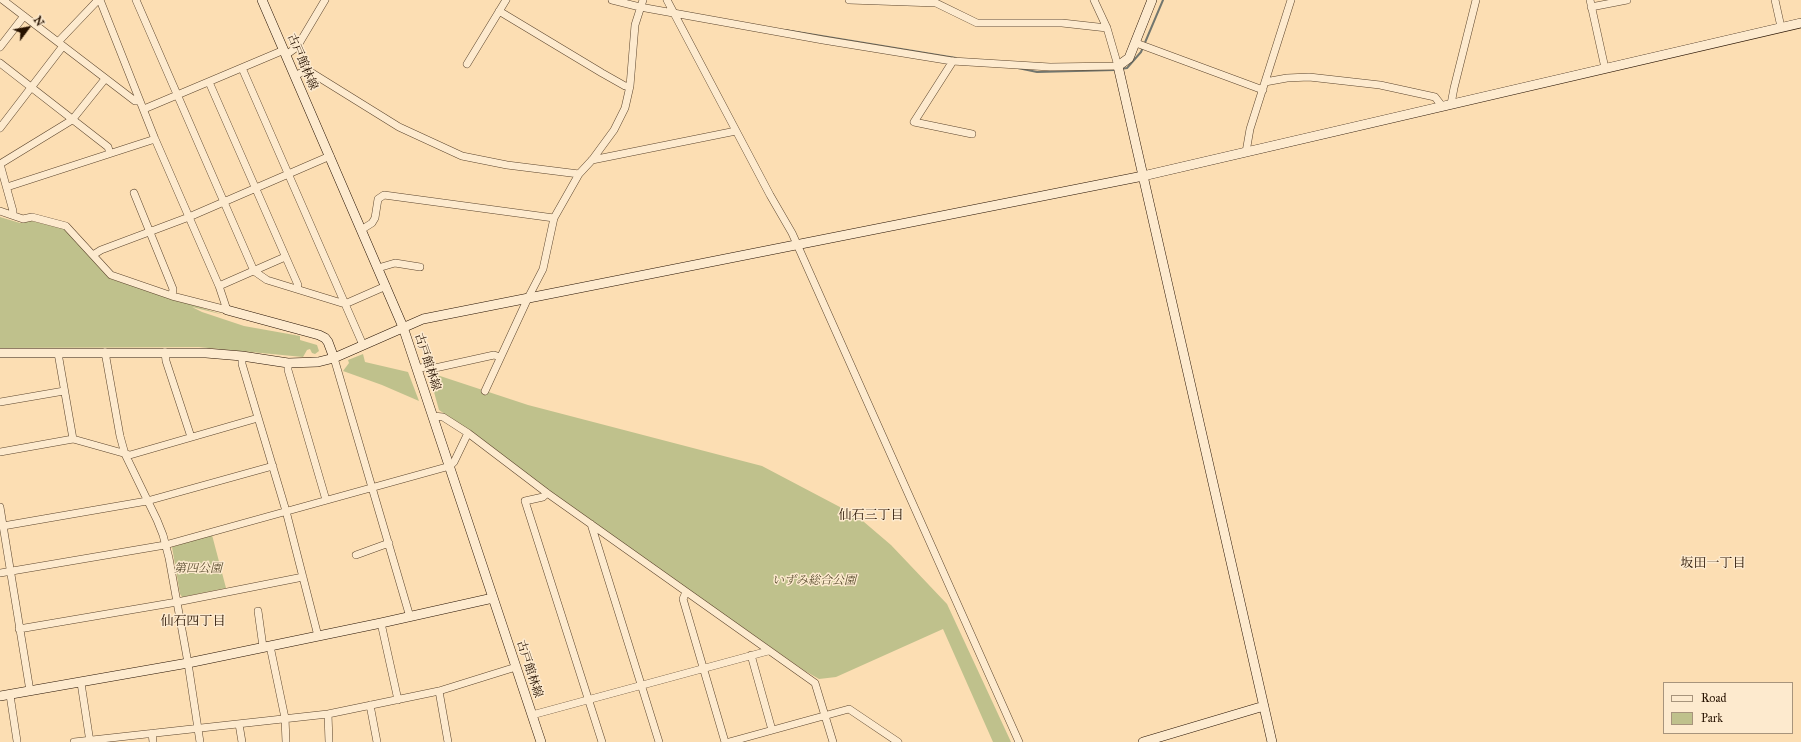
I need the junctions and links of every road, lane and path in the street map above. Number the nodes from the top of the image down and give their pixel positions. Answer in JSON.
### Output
{"nodes":[{"id":1,"x":3,"y":0,"type":"edge"},
{"id":2,"x":99,"y":0,"type":"edge"},
{"id":3,"x":136,"y":0,"type":"edge"},
{"id":4,"x":262,"y":0,"type":"edge"},
{"id":5,"x":325,"y":0,"type":"edge"},
{"id":6,"x":506,"y":0,"type":"edge"},
{"id":7,"x":612,"y":0,"type":"edge"},
{"id":8,"x":667,"y":0,"type":"edge"},
{"id":9,"x":850,"y":0,"type":"edge"},
{"id":10,"x":1094,"y":0,"type":"edge"},
{"id":11,"x":1152,"y":0,"type":"edge"},
{"id":12,"x":1291,"y":0,"type":"edge"},
{"id":13,"x":1476,"y":0,"type":"edge"},
{"id":14,"x":1627,"y":0,"type":"edge"},
{"id":15,"x":1775,"y":0,"type":"edge"},
{"id":16,"x":1591,"y":3,"type":"edge"},
{"id":17,"x":642,"y":4,"type":"edge"},
{"id":18,"x":499,"y":11,"type":"junction"},
{"id":19,"x":673,"y":12,"type":"junction"},
{"id":20,"x":24,"y":16,"type":"junction"},
{"id":21,"x":1801,"y":22,"type":"edge"},
{"id":22,"x":1781,"y":27,"type":"junction"},
{"id":23,"x":1107,"y":28,"type":"junction"},
{"id":24,"x":1136,"y":43,"type":"junction"},
{"id":25,"x":61,"y":44,"type":"junction"},
{"id":26,"x":0,"y":47,"type":"edge"},
{"id":27,"x":285,"y":53,"type":"junction"},
{"id":28,"x":953,"y":61,"type":"junction"},
{"id":29,"x":0,"y":63,"type":"edge"},
{"id":30,"x":467,"y":64,"type":"dead end"},
{"id":31,"x":1118,"y":66,"type":"junction"},
{"id":32,"x":242,"y":68,"type":"junction"},
{"id":33,"x":1605,"y":68,"type":"junction"},
{"id":34,"x":295,"y":76,"type":"junction"},
{"id":35,"x":105,"y":79,"type":"junction"},
{"id":36,"x":209,"y":82,"type":"junction"},
{"id":37,"x":1265,"y":82,"type":"junction"},
{"id":38,"x":630,"y":86,"type":"junction"},
{"id":39,"x":32,"y":87,"type":"junction"},
{"id":40,"x":1263,"y":90,"type":"junction"},
{"id":41,"x":177,"y":95,"type":"junction"},
{"id":42,"x":140,"y":102,"type":"junction"},
{"id":43,"x":1452,"y":104,"type":"junction"},
{"id":44,"x":1442,"y":106,"type":"junction"},
{"id":45,"x":144,"y":109,"type":"junction"},
{"id":46,"x":72,"y":120,"type":"junction"},
{"id":47,"x":0,"y":128,"type":"edge"},
{"id":48,"x":736,"y":131,"type":"junction"},
{"id":49,"x":972,"y":134,"type":"dead end"},
{"id":50,"x":155,"y":139,"type":"junction"},
{"id":51,"x":1246,"y":152,"type":"junction"},
{"id":52,"x":110,"y":153,"type":"junction"},
{"id":53,"x":330,"y":156,"type":"junction"},
{"id":54,"x":592,"y":160,"type":"junction"},
{"id":55,"x":0,"y":164,"type":"edge"},
{"id":56,"x":289,"y":174,"type":"junction"},
{"id":57,"x":579,"y":174,"type":"junction"},
{"id":58,"x":1143,"y":176,"type":"junction"},
{"id":59,"x":7,"y":187,"type":"junction"},
{"id":60,"x":256,"y":188,"type":"junction"},
{"id":61,"x":134,"y":193,"type":"dead end"},
{"id":62,"x":224,"y":202,"type":"junction"},
{"id":63,"x":0,"y":212,"type":"edge"},
{"id":64,"x":13,"y":215,"type":"junction"},
{"id":65,"x":189,"y":217,"type":"junction"},
{"id":66,"x":554,"y":218,"type":"junction"},
{"id":67,"x":361,"y":230,"type":"junction"},
{"id":68,"x":150,"y":232,"type":"junction"},
{"id":69,"x":797,"y":244,"type":"junction"},
{"id":70,"x":92,"y":255,"type":"junction"},
{"id":71,"x":285,"y":257,"type":"junction"},
{"id":72,"x":420,"y":267,"type":"dead end"},
{"id":73,"x":378,"y":268,"type":"junction"},
{"id":74,"x":254,"y":271,"type":"junction"},
{"id":75,"x":219,"y":286,"type":"junction"},
{"id":76,"x":386,"y":286,"type":"junction"},
{"id":77,"x":297,"y":289,"type":"junction"},
{"id":78,"x":172,"y":296,"type":"junction"},
{"id":79,"x":528,"y":298,"type":"junction"},
{"id":80,"x":345,"y":304,"type":"junction"},
{"id":81,"x":227,"y":310,"type":"junction"},
{"id":82,"x":403,"y":327,"type":"junction"},
{"id":83,"x":363,"y":345,"type":"junction"},
{"id":84,"x":106,"y":352,"type":"junction"},
{"id":85,"x":164,"y":352,"type":"junction"},
{"id":86,"x":0,"y":353,"type":"edge"},
{"id":87,"x":58,"y":353,"type":"junction"},
{"id":88,"x":242,"y":356,"type":"junction"},
{"id":89,"x":500,"y":357,"type":"junction"},
{"id":90,"x":334,"y":358,"type":"junction"},
{"id":91,"x":288,"y":363,"type":"junction"},
{"id":92,"x":417,"y":369,"type":"junction"},
{"id":93,"x":64,"y":391,"type":"junction"},
{"id":94,"x":485,"y":391,"type":"dead end"},
{"id":95,"x":0,"y":402,"type":"edge"},
{"id":96,"x":433,"y":416,"type":"junction"},
{"id":97,"x":258,"y":418,"type":"junction"},
{"id":98,"x":468,"y":433,"type":"junction"},
{"id":99,"x":191,"y":437,"type":"junction"},
{"id":100,"x":72,"y":439,"type":"junction"},
{"id":101,"x":0,"y":452,"type":"edge"},
{"id":102,"x":125,"y":454,"type":"junction"},
{"id":103,"x":273,"y":466,"type":"junction"},
{"id":104,"x":450,"y":466,"type":"junction"},
{"id":105,"x":372,"y":488,"type":"junction"},
{"id":106,"x":547,"y":493,"type":"junction"},
{"id":107,"x":326,"y":500,"type":"junction"},
{"id":108,"x":146,"y":501,"type":"junction"},
{"id":109,"x":0,"y":507,"type":"edge"},
{"id":110,"x":286,"y":511,"type":"junction"},
{"id":111,"x":591,"y":524,"type":"junction"},
{"id":112,"x":3,"y":526,"type":"junction"},
{"id":113,"x":389,"y":544,"type":"junction"},
{"id":114,"x":165,"y":545,"type":"junction"},
{"id":115,"x":356,"y":554,"type":"dead end"},
{"id":116,"x":10,"y":572,"type":"junction"},
{"id":117,"x":0,"y":574,"type":"edge"},
{"id":118,"x":303,"y":577,"type":"junction"},
{"id":119,"x":686,"y":592,"type":"junction"},
{"id":120,"x":493,"y":598,"type":"junction"},
{"id":121,"x":177,"y":602,"type":"junction"},
{"id":122,"x":258,"y":611,"type":"dead end"},
{"id":123,"x":410,"y":617,"type":"junction"},
{"id":124,"x":381,"y":623,"type":"junction"},
{"id":125,"x":19,"y":629,"type":"junction"},
{"id":126,"x":318,"y":636,"type":"junction"},
{"id":127,"x":267,"y":646,"type":"junction"},
{"id":128,"x":768,"y":651,"type":"junction"},
{"id":129,"x":751,"y":655,"type":"junction"},
{"id":130,"x":188,"y":663,"type":"junction"},
{"id":131,"x":516,"y":667,"type":"junction"},
{"id":132,"x":703,"y":668,"type":"junction"},
{"id":133,"x":81,"y":683,"type":"junction"},
{"id":134,"x":641,"y":685,"type":"junction"},
{"id":135,"x":30,"y":691,"type":"junction"},
{"id":136,"x":440,"y":691,"type":"junction"},
{"id":137,"x":10,"y":694,"type":"junction"},
{"id":138,"x":0,"y":696,"type":"edge"},
{"id":139,"x":398,"y":700,"type":"junction"},
{"id":140,"x":588,"y":700,"type":"junction"},
{"id":141,"x":370,"y":706,"type":"junction"},
{"id":142,"x":1264,"y":706,"type":"junction"},
{"id":143,"x":328,"y":714,"type":"junction"},
{"id":144,"x":532,"y":715,"type":"junction"},
{"id":145,"x":824,"y":715,"type":"junction"},
{"id":146,"x":285,"y":718,"type":"junction"},
{"id":147,"x":239,"y":724,"type":"junction"},
{"id":148,"x":197,"y":728,"type":"junction"},
{"id":149,"x":772,"y":730,"type":"junction"},
{"id":150,"x":152,"y":733,"type":"junction"},
{"id":151,"x":18,"y":741,"type":"dead end"},
{"id":152,"x":90,"y":741,"type":"edge"},
{"id":153,"x":74,"y":742,"type":"edge"},
{"id":154,"x":153,"y":742,"type":"edge"},
{"id":155,"x":200,"y":742,"type":"edge"},
{"id":156,"x":242,"y":742,"type":"edge"},
{"id":157,"x":286,"y":742,"type":"edge"},
{"id":158,"x":329,"y":742,"type":"edge"},
{"id":159,"x":377,"y":742,"type":"edge"},
{"id":160,"x":448,"y":742,"type":"edge"},
{"id":161,"x":541,"y":742,"type":"edge"},
{"id":162,"x":602,"y":742,"type":"edge"},
{"id":163,"x":659,"y":742,"type":"edge"},
{"id":164,"x":725,"y":742,"type":"edge"},
{"id":165,"x":729,"y":742,"type":"edge"},
{"id":166,"x":833,"y":742,"type":"edge"},
{"id":167,"x":898,"y":742,"type":"edge"},
{"id":168,"x":1018,"y":742,"type":"edge"},
{"id":169,"x":1143,"y":742,"type":"edge"},
{"id":170,"x":1272,"y":742,"type":"edge"}],
"edges":[{"from":1,"to":20,"type":"street"},
{"from":2,"to":25,"type":"street"},
{"from":2,"to":42,"type":"street"},
{"from":3,"to":41,"type":"street"},
{"from":4,"to":27,"type":"street","name":"古戸館林線"},
{"from":5,"to":27,"type":"street"},
{"from":6,"to":18,"type":"street"},
{"from":7,"to":17,"type":"street"},
{"from":8,"to":19,"type":"street"},
{"from":9,"to":23,"type":"street"},
{"from":10,"to":23,"type":"street"},
{"from":11,"to":24,"type":"street"},
{"from":12,"to":37,"type":"street"},
{"from":13,"to":43,"type":"street"},
{"from":14,"to":16,"type":"street"},
{"from":15,"to":22,"type":"street"},
{"from":16,"to":33,"type":"street"},
{"from":17,"to":19,"type":"street"},
{"from":17,"to":38,"type":"street"},
{"from":18,"to":30,"type":"street"},
{"from":18,"to":38,"type":"street"},
{"from":19,"to":28,"type":"street"},
{"from":19,"to":48,"type":"street"},
{"from":20,"to":25,"type":"street"},
{"from":20,"to":26,"type":"street"},
{"from":21,"to":22,"type":"street"},
{"from":22,"to":33,"type":"street"},
{"from":23,"to":31,"type":"street"},
{"from":24,"to":31,"type":"street"},
{"from":24,"to":40,"type":"street"},
{"from":25,"to":35,"type":"street"},
{"from":25,"to":39,"type":"street"},
{"from":27,"to":32,"type":"street"},
{"from":27,"to":34,"type":"street","name":"古戸館林線"},
{"from":28,"to":31,"type":"street"},
{"from":28,"to":49,"type":"street"},
{"from":29,"to":39,"type":"street"},
{"from":31,"to":58,"type":"street"},
{"from":32,"to":36,"type":"street"},
{"from":32,"to":56,"type":"street"},
{"from":33,"to":43,"type":"street"},
{"from":34,"to":53,"type":"street","name":"古戸館林線"},
{"from":34,"to":57,"type":"street"},
{"from":35,"to":42,"type":"street"},
{"from":35,"to":46,"type":"street"},
{"from":36,"to":41,"type":"street"},
{"from":36,"to":60,"type":"street"},
{"from":37,"to":40,"type":"street"},
{"from":37,"to":44,"type":"street"},
{"from":38,"to":54,"type":"street"},
{"from":39,"to":46,"type":"street"},
{"from":39,"to":47,"type":"street"},
{"from":40,"to":51,"type":"street"},
{"from":41,"to":45,"type":"street"},
{"from":41,"to":62,"type":"street"},
{"from":42,"to":45,"type":"street"},
{"from":43,"to":44,"type":"street"},
{"from":44,"to":51,"type":"street"},
{"from":45,"to":50,"type":"street"},
{"from":46,"to":52,"type":"street"},
{"from":46,"to":55,"type":"street"},
{"from":48,"to":54,"type":"street"},
{"from":48,"to":69,"type":"street"},
{"from":50,"to":52,"type":"street"},
{"from":50,"to":65,"type":"street"},
{"from":51,"to":58,"type":"street"},
{"from":52,"to":59,"type":"street"},
{"from":53,"to":56,"type":"street"},
{"from":53,"to":67,"type":"street","name":"古戸館林線"},
{"from":54,"to":57,"type":"street"},
{"from":55,"to":59,"type":"street"},
{"from":56,"to":60,"type":"street"},
{"from":56,"to":80,"type":"street"},
{"from":57,"to":66,"type":"street"},
{"from":58,"to":69,"type":"street"},
{"from":58,"to":142,"type":"street"},
{"from":59,"to":64,"type":"street"},
{"from":60,"to":62,"type":"street"},
{"from":60,"to":71,"type":"street"},
{"from":61,"to":68,"type":"street"},
{"from":62,"to":65,"type":"street"},
{"from":62,"to":74,"type":"street"},
{"from":63,"to":64,"type":"street"},
{"from":64,"to":70,"type":"street"},
{"from":65,"to":68,"type":"street"},
{"from":65,"to":75,"type":"street"},
{"from":66,"to":67,"type":"street"},
{"from":66,"to":79,"type":"street"},
{"from":67,"to":73,"type":"street","name":"古戸館林線"},
{"from":68,"to":70,"type":"street"},
{"from":68,"to":78,"type":"street"},
{"from":69,"to":79,"type":"street"},
{"from":69,"to":168,"type":"street"},
{"from":70,"to":78,"type":"street"},
{"from":71,"to":74,"type":"street"},
{"from":71,"to":77,"type":"street"},
{"from":72,"to":73,"type":"street"},
{"from":73,"to":76,"type":"street","name":"古戸館林線"},
{"from":74,"to":75,"type":"street"},
{"from":74,"to":77,"type":"street"},
{"from":75,"to":81,"type":"street"},
{"from":76,"to":80,"type":"street"},
{"from":76,"to":82,"type":"street","name":"古戸館林線"},
{"from":77,"to":80,"type":"street"},
{"from":78,"to":81,"type":"street"},
{"from":79,"to":82,"type":"street"},
{"from":79,"to":89,"type":"street"},
{"from":80,"to":83,"type":"street"},
{"from":81,"to":90,"type":"street"},
{"from":82,"to":83,"type":"street"},
{"from":82,"to":92,"type":"street","name":"古戸館林線"},
{"from":83,"to":90,"type":"street"},
{"from":84,"to":85,"type":"street"},
{"from":84,"to":87,"type":"street"},
{"from":84,"to":102,"type":"street"},
{"from":85,"to":88,"type":"street"},
{"from":85,"to":99,"type":"street"},
{"from":86,"to":87,"type":"street"},
{"from":87,"to":93,"type":"street"},
{"from":88,"to":91,"type":"street"},
{"from":88,"to":97,"type":"street"},
{"from":89,"to":92,"type":"street"},
{"from":89,"to":94,"type":"street"},
{"from":90,"to":91,"type":"street"},
{"from":90,"to":105,"type":"street"},
{"from":91,"to":107,"type":"street"},
{"from":92,"to":96,"type":"street","name":"古戸館林線"},
{"from":93,"to":95,"type":"street"},
{"from":93,"to":100,"type":"street"},
{"from":96,"to":98,"type":"street"},
{"from":96,"to":104,"type":"street","name":"古戸館林線"},
{"from":97,"to":99,"type":"street"},
{"from":97,"to":103,"type":"street"},
{"from":98,"to":104,"type":"street"},
{"from":98,"to":106,"type":"street"},
{"from":99,"to":102,"type":"street"},
{"from":100,"to":101,"type":"street"},
{"from":100,"to":102,"type":"street"},
{"from":102,"to":108,"type":"street"},
{"from":103,"to":108,"type":"street"},
{"from":103,"to":110,"type":"street"},
{"from":104,"to":105,"type":"street"},
{"from":104,"to":120,"type":"street","name":"古戸館林線"},
{"from":105,"to":107,"type":"street"},
{"from":105,"to":113,"type":"street"},
{"from":106,"to":111,"type":"street"},
{"from":106,"to":140,"type":"street"},
{"from":107,"to":110,"type":"street"},
{"from":108,"to":112,"type":"street"},
{"from":108,"to":114,"type":"street"},
{"from":109,"to":112,"type":"street"},
{"from":110,"to":114,"type":"street"},
{"from":110,"to":118,"type":"street"},
{"from":111,"to":119,"type":"street"},
{"from":111,"to":134,"type":"street"},
{"from":112,"to":116,"type":"street"},
{"from":113,"to":115,"type":"street"},
{"from":113,"to":123,"type":"street"},
{"from":114,"to":116,"type":"street"},
{"from":114,"to":121,"type":"street"},
{"from":116,"to":117,"type":"street"},
{"from":116,"to":125,"type":"street"},
{"from":118,"to":121,"type":"street"},
{"from":118,"to":126,"type":"street"},
{"from":119,"to":128,"type":"street"},
{"from":119,"to":132,"type":"street"},
{"from":120,"to":123,"type":"street"},
{"from":120,"to":131,"type":"street","name":"古戸館林線"},
{"from":121,"to":125,"type":"street"},
{"from":121,"to":130,"type":"street"},
{"from":122,"to":127,"type":"street"},
{"from":123,"to":124,"type":"street"},
{"from":124,"to":126,"type":"street"},
{"from":124,"to":139,"type":"street"},
{"from":125,"to":135,"type":"street"},
{"from":126,"to":127,"type":"street"},
{"from":127,"to":130,"type":"street"},
{"from":127,"to":146,"type":"street"},
{"from":128,"to":129,"type":"street"},
{"from":128,"to":145,"type":"street"},
{"from":129,"to":132,"type":"street"},
{"from":129,"to":149,"type":"street"},
{"from":130,"to":133,"type":"street"},
{"from":130,"to":148,"type":"street"},
{"from":131,"to":136,"type":"street"},
{"from":131,"to":144,"type":"street","name":"古戸館林線"},
{"from":132,"to":134,"type":"street"},
{"from":132,"to":164,"type":"street"},
{"from":133,"to":135,"type":"street"},
{"from":133,"to":152,"type":"street"},
{"from":134,"to":140,"type":"street"},
{"from":134,"to":163,"type":"street"},
{"from":135,"to":137,"type":"street"},
{"from":136,"to":139,"type":"street"},
{"from":136,"to":160,"type":"street"},
{"from":137,"to":138,"type":"street"},
{"from":137,"to":151,"type":"street"},
{"from":139,"to":141,"type":"street"},
{"from":140,"to":144,"type":"street"},
{"from":140,"to":162,"type":"street"},
{"from":141,"to":143,"type":"street"},
{"from":141,"to":159,"type":"street"},
{"from":142,"to":169,"type":"street"},
{"from":142,"to":170,"type":"street"},
{"from":143,"to":146,"type":"street"},
{"from":143,"to":158,"type":"street"},
{"from":144,"to":161,"type":"street","name":"古戸館林線"},
{"from":145,"to":149,"type":"street"},
{"from":145,"to":166,"type":"street"},
{"from":145,"to":167,"type":"street"},
{"from":146,"to":147,"type":"street"},
{"from":146,"to":157,"type":"street"},
{"from":147,"to":148,"type":"street"},
{"from":147,"to":156,"type":"street"},
{"from":148,"to":150,"type":"street"},
{"from":148,"to":155,"type":"street"},
{"from":149,"to":165,"type":"street"},
{"from":150,"to":152,"type":"street"},
{"from":150,"to":154,"type":"street"},
{"from":152,"to":153,"type":"street"}]}
